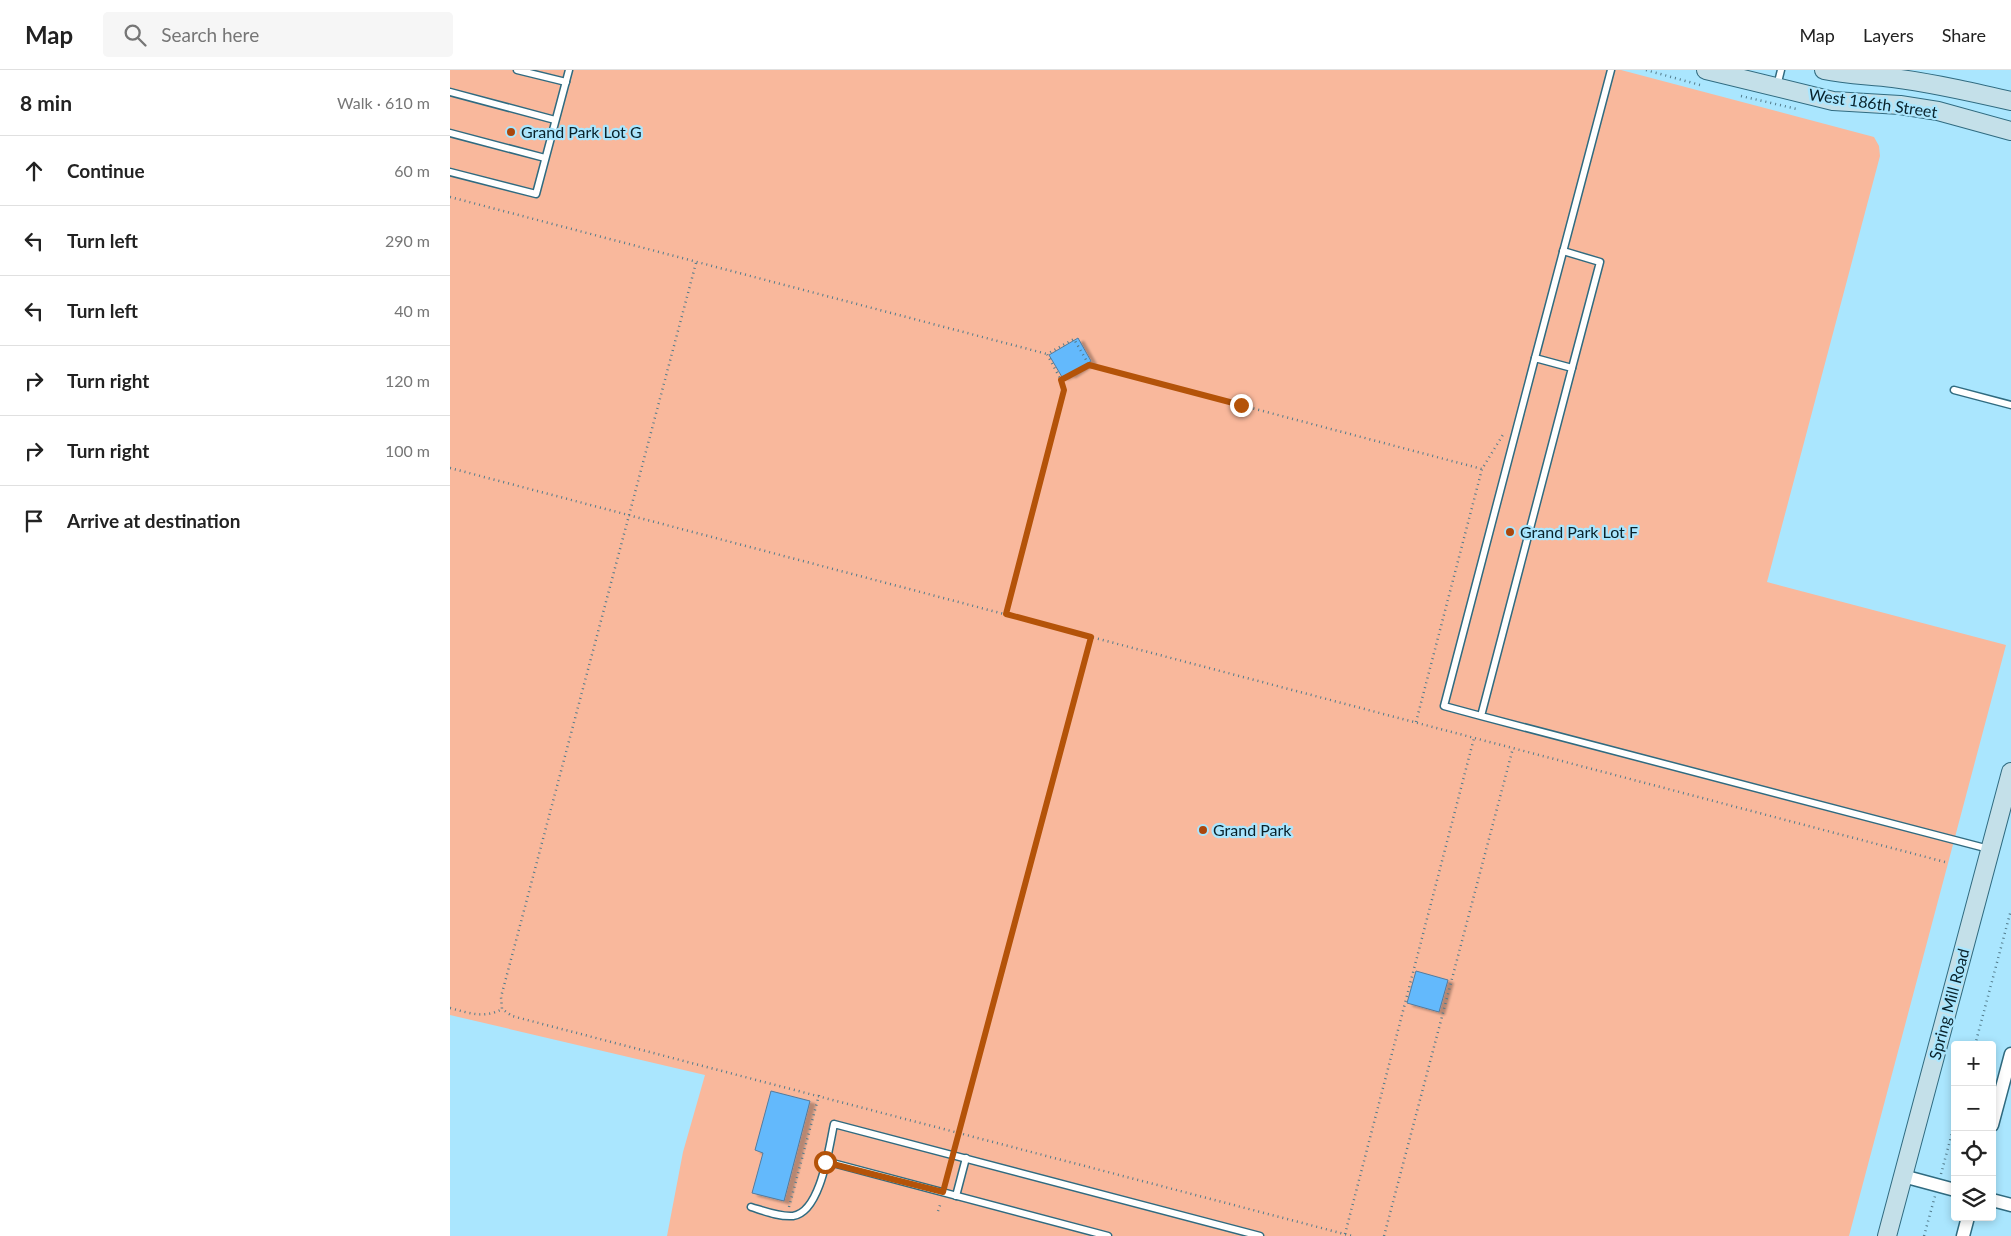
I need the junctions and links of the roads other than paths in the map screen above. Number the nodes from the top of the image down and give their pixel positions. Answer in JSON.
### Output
{"nodes":[{"id":1,"x":517,"y":70,"type":"edge"},
{"id":2,"x":569,"y":70,"type":"edge"},
{"id":3,"x":1611,"y":70,"type":"edge"},
{"id":4,"x":1706,"y":70,"type":"edge"},
{"id":5,"x":1780,"y":70,"type":"edge"},
{"id":6,"x":1824,"y":70,"type":"edge"},
{"id":7,"x":566,"y":82,"type":"junction"},
{"id":8,"x":1776,"y":88,"type":"junction"},
{"id":9,"x":450,"y":92,"type":"edge"},
{"id":10,"x":2011,"y":101,"type":"edge"},
{"id":11,"x":556,"y":120,"type":"junction"},
{"id":12,"x":2011,"y":131,"type":"edge"},
{"id":13,"x":450,"y":133,"type":"edge"},
{"id":14,"x":546,"y":158,"type":"junction"},
{"id":15,"x":450,"y":172,"type":"edge"},
{"id":16,"x":1563,"y":251,"type":"junction"},
{"id":17,"x":1535,"y":358,"type":"junction"},
{"id":18,"x":1572,"y":368,"type":"junction"},
{"id":19,"x":1954,"y":390,"type":"dead end"},
{"id":20,"x":2011,"y":405,"type":"edge"},
{"id":21,"x":1481,"y":716,"type":"junction"},
{"id":22,"x":2011,"y":772,"type":"edge"},
{"id":23,"x":1990,"y":849,"type":"junction"},
{"id":24,"x":2011,"y":1054,"type":"edge"},
{"id":25,"x":1996,"y":1110,"type":"edge"},
{"id":26,"x":966,"y":1158,"type":"junction"},
{"id":27,"x":825,"y":1162,"type":"junction"},
{"id":28,"x":1903,"y":1176,"type":"junction"},
{"id":29,"x":1951,"y":1189,"type":"edge"},
{"id":30,"x":956,"y":1196,"type":"junction"},
{"id":31,"x":1996,"y":1201,"type":"edge"},
{"id":32,"x":2011,"y":1204,"type":"edge"},
{"id":33,"x":751,"y":1207,"type":"dead end"},
{"id":34,"x":1967,"y":1221,"type":"edge"},
{"id":35,"x":1108,"y":1236,"type":"edge"},
{"id":36,"x":1260,"y":1236,"type":"edge"},
{"id":37,"x":1887,"y":1236,"type":"edge"},
{"id":38,"x":1963,"y":1236,"type":"edge"}],
"edges":[{"from":1,"to":7,"type":"lane"},
{"from":2,"to":7,"type":"lane"},
{"from":3,"to":16,"type":"lane"},
{"from":4,"to":8,"type":"street","name":"West 186th Street"},
{"from":5,"to":8,"type":"lane"},
{"from":6,"to":10,"type":"street","name":"West 186th Street"},
{"from":7,"to":11,"type":"lane"},
{"from":8,"to":12,"type":"street","name":"West 186th Street"},
{"from":9,"to":11,"type":"lane"},
{"from":11,"to":14,"type":"lane"},
{"from":13,"to":14,"type":"lane"},
{"from":14,"to":15,"type":"lane"},
{"from":16,"to":17,"type":"lane"},
{"from":16,"to":18,"type":"lane"},
{"from":17,"to":18,"type":"lane"},
{"from":17,"to":21,"type":"lane"},
{"from":18,"to":21,"type":"lane"},
{"from":19,"to":20,"type":"lane"},
{"from":21,"to":23,"type":"lane"},
{"from":22,"to":23,"type":"street","name":"Spring Mill Road"},
{"from":23,"to":28,"type":"street","name":"Spring Mill Road"},
{"from":24,"to":25,"type":"street"},
{"from":26,"to":27,"type":"lane"},
{"from":26,"to":30,"type":"lane"},
{"from":26,"to":36,"type":"lane"},
{"from":27,"to":30,"type":"lane"},
{"from":27,"to":33,"type":"lane"},
{"from":28,"to":29,"type":"street"},
{"from":28,"to":37,"type":"street","name":"Spring Mill Road"},
{"from":30,"to":35,"type":"lane"},
{"from":31,"to":32,"type":"street"},
{"from":34,"to":38,"type":"street"}]}
